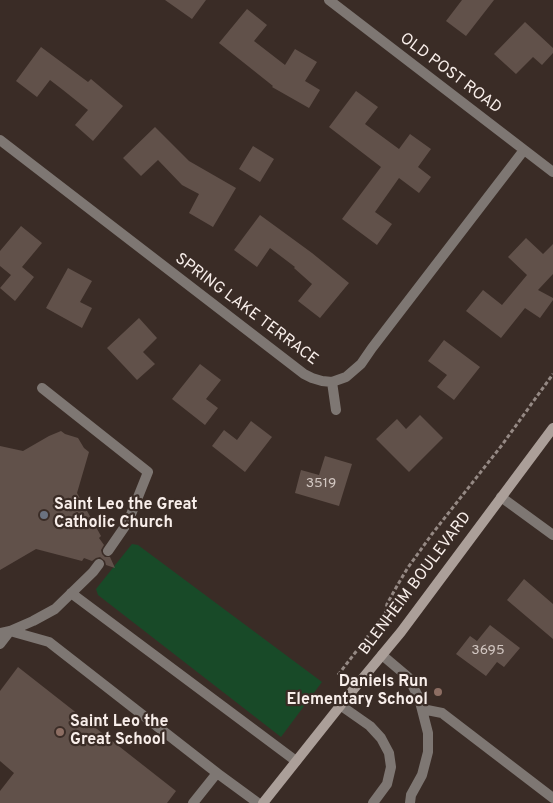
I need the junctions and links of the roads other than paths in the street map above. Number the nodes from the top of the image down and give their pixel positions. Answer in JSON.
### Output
{"nodes":[{"id":1,"x":329,"y":0,"type":"edge"},
{"id":2,"x":0,"y":140,"type":"edge"},
{"id":3,"x":524,"y":150,"type":"junction"},
{"id":4,"x":553,"y":172,"type":"edge"},
{"id":5,"x":332,"y":382,"type":"junction"},
{"id":6,"x":42,"y":388,"type":"dead end"},
{"id":7,"x":336,"y":410,"type":"dead end"},
{"id":8,"x":553,"y":428,"type":"edge"},
{"id":9,"x":501,"y":497,"type":"junction"},
{"id":10,"x":553,"y":535,"type":"edge"},
{"id":11,"x":108,"y":551,"type":"dead end"},
{"id":12,"x":99,"y":564,"type":"dead end"},
{"id":13,"x":72,"y":593,"type":"junction"},
{"id":14,"x":5,"y":632,"type":"edge"},
{"id":15,"x":0,"y":644,"type":"edge"},
{"id":16,"x":382,"y":655,"type":"junction"},
{"id":17,"x":340,"y":706,"type":"junction"},
{"id":18,"x":422,"y":709,"type":"junction"},
{"id":19,"x":296,"y":761,"type":"junction"},
{"id":20,"x":217,"y":773,"type":"junction"},
{"id":21,"x":553,"y":798,"type":"edge"},
{"id":22,"x":193,"y":803,"type":"edge"},
{"id":23,"x":258,"y":803,"type":"edge"},
{"id":24,"x":264,"y":803,"type":"edge"},
{"id":25,"x":373,"y":803,"type":"edge"},
{"id":26,"x":410,"y":803,"type":"edge"}],
"edges":[{"from":1,"to":3,"type":"street","name":"OLD POST ROAD"},
{"from":2,"to":5,"type":"street","name":"SPRING LAKE TERRACE"},
{"from":3,"to":4,"type":"street","name":"OLD POST ROAD"},
{"from":3,"to":5,"type":"street"},
{"from":5,"to":7,"type":"street"},
{"from":6,"to":11,"type":"street"},
{"from":8,"to":9,"type":"main road","name":"BLENHEIM BOULEVARD"},
{"from":9,"to":10,"type":"street"},
{"from":9,"to":16,"type":"main road","name":"BLENHEIM BOULEVARD"},
{"from":12,"to":13,"type":"street"},
{"from":13,"to":14,"type":"street"},
{"from":13,"to":19,"type":"street"},
{"from":14,"to":15,"type":"street"},
{"from":14,"to":20,"type":"street"},
{"from":16,"to":17,"type":"main road","name":"BLENHEIM BOULEVARD"},
{"from":16,"to":18,"type":"street"},
{"from":17,"to":19,"type":"main road","name":"BLENHEIM BOULEVARD"},
{"from":17,"to":25,"type":"street"},
{"from":18,"to":21,"type":"street"},
{"from":18,"to":26,"type":"street"},
{"from":19,"to":24,"type":"main road","name":"BLENHEIM BOULEVARD"},
{"from":20,"to":22,"type":"street"},
{"from":20,"to":23,"type":"street"}]}
